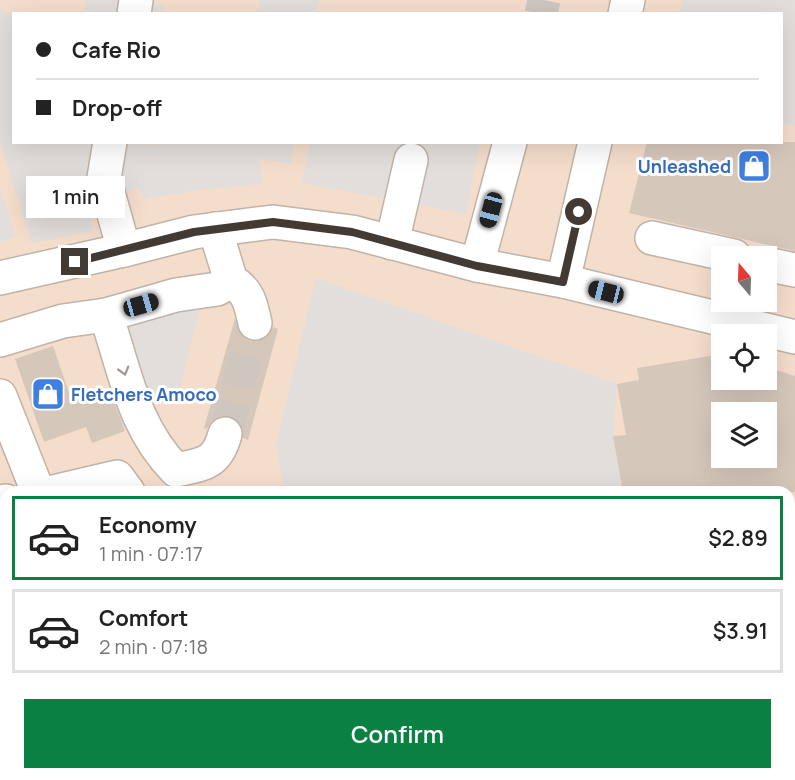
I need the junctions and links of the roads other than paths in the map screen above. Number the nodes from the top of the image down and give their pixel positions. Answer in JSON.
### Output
{"nodes":[{"id":1,"x":110,"y":144,"type":"edge"},
{"id":2,"x":509,"y":144,"type":"edge"},
{"id":3,"x":595,"y":144,"type":"edge"},
{"id":4,"x":411,"y":160,"type":"dead end"},
{"id":5,"x":215,"y":229,"type":"junction"},
{"id":6,"x":652,"y":238,"type":"dead end"},
{"id":7,"x":392,"y":243,"type":"junction"},
{"id":8,"x":124,"y":250,"type":"junction"},
{"id":9,"x":711,"y":251,"type":"edge"},
{"id":10,"x":477,"y":266,"type":"junction"},
{"id":11,"x":777,"y":266,"type":"edge"},
{"id":12,"x":795,"y":270,"type":"edge"},
{"id":13,"x":0,"y":278,"type":"edge"},
{"id":14,"x":231,"y":281,"type":"junction"},
{"id":15,"x":563,"y":282,"type":"junction"},
{"id":16,"x":106,"y":315,"type":"junction"},
{"id":17,"x":255,"y":323,"type":"tunnel mouth"},
{"id":18,"x":795,"y":337,"type":"edge"},
{"id":19,"x":0,"y":340,"type":"edge"},
{"id":20,"x":0,"y":396,"type":"edge"},
{"id":21,"x":225,"y":434,"type":"tunnel mouth"},
{"id":22,"x":36,"y":486,"type":"edge"},
{"id":23,"x":79,"y":486,"type":"edge"},
{"id":24,"x":124,"y":486,"type":"edge"}],
"edges":[{"from":1,"to":8,"type":"street"},
{"from":2,"to":10,"type":"street"},
{"from":3,"to":15,"type":"street"},
{"from":4,"to":7,"type":"street"},
{"from":5,"to":7,"type":"street"},
{"from":5,"to":8,"type":"street"},
{"from":5,"to":14,"type":"street"},
{"from":6,"to":9,"type":"street"},
{"from":7,"to":10,"type":"street"},
{"from":8,"to":13,"type":"street"},
{"from":10,"to":15,"type":"street"},
{"from":11,"to":12,"type":"street"},
{"from":14,"to":16,"type":"street"},
{"from":14,"to":17,"type":"street"},
{"from":15,"to":18,"type":"street"},
{"from":16,"to":19,"type":"street"},
{"from":16,"to":21,"type":"street","one_way":true},
{"from":20,"to":22,"type":"street"},
{"from":23,"to":24,"type":"street"}]}
